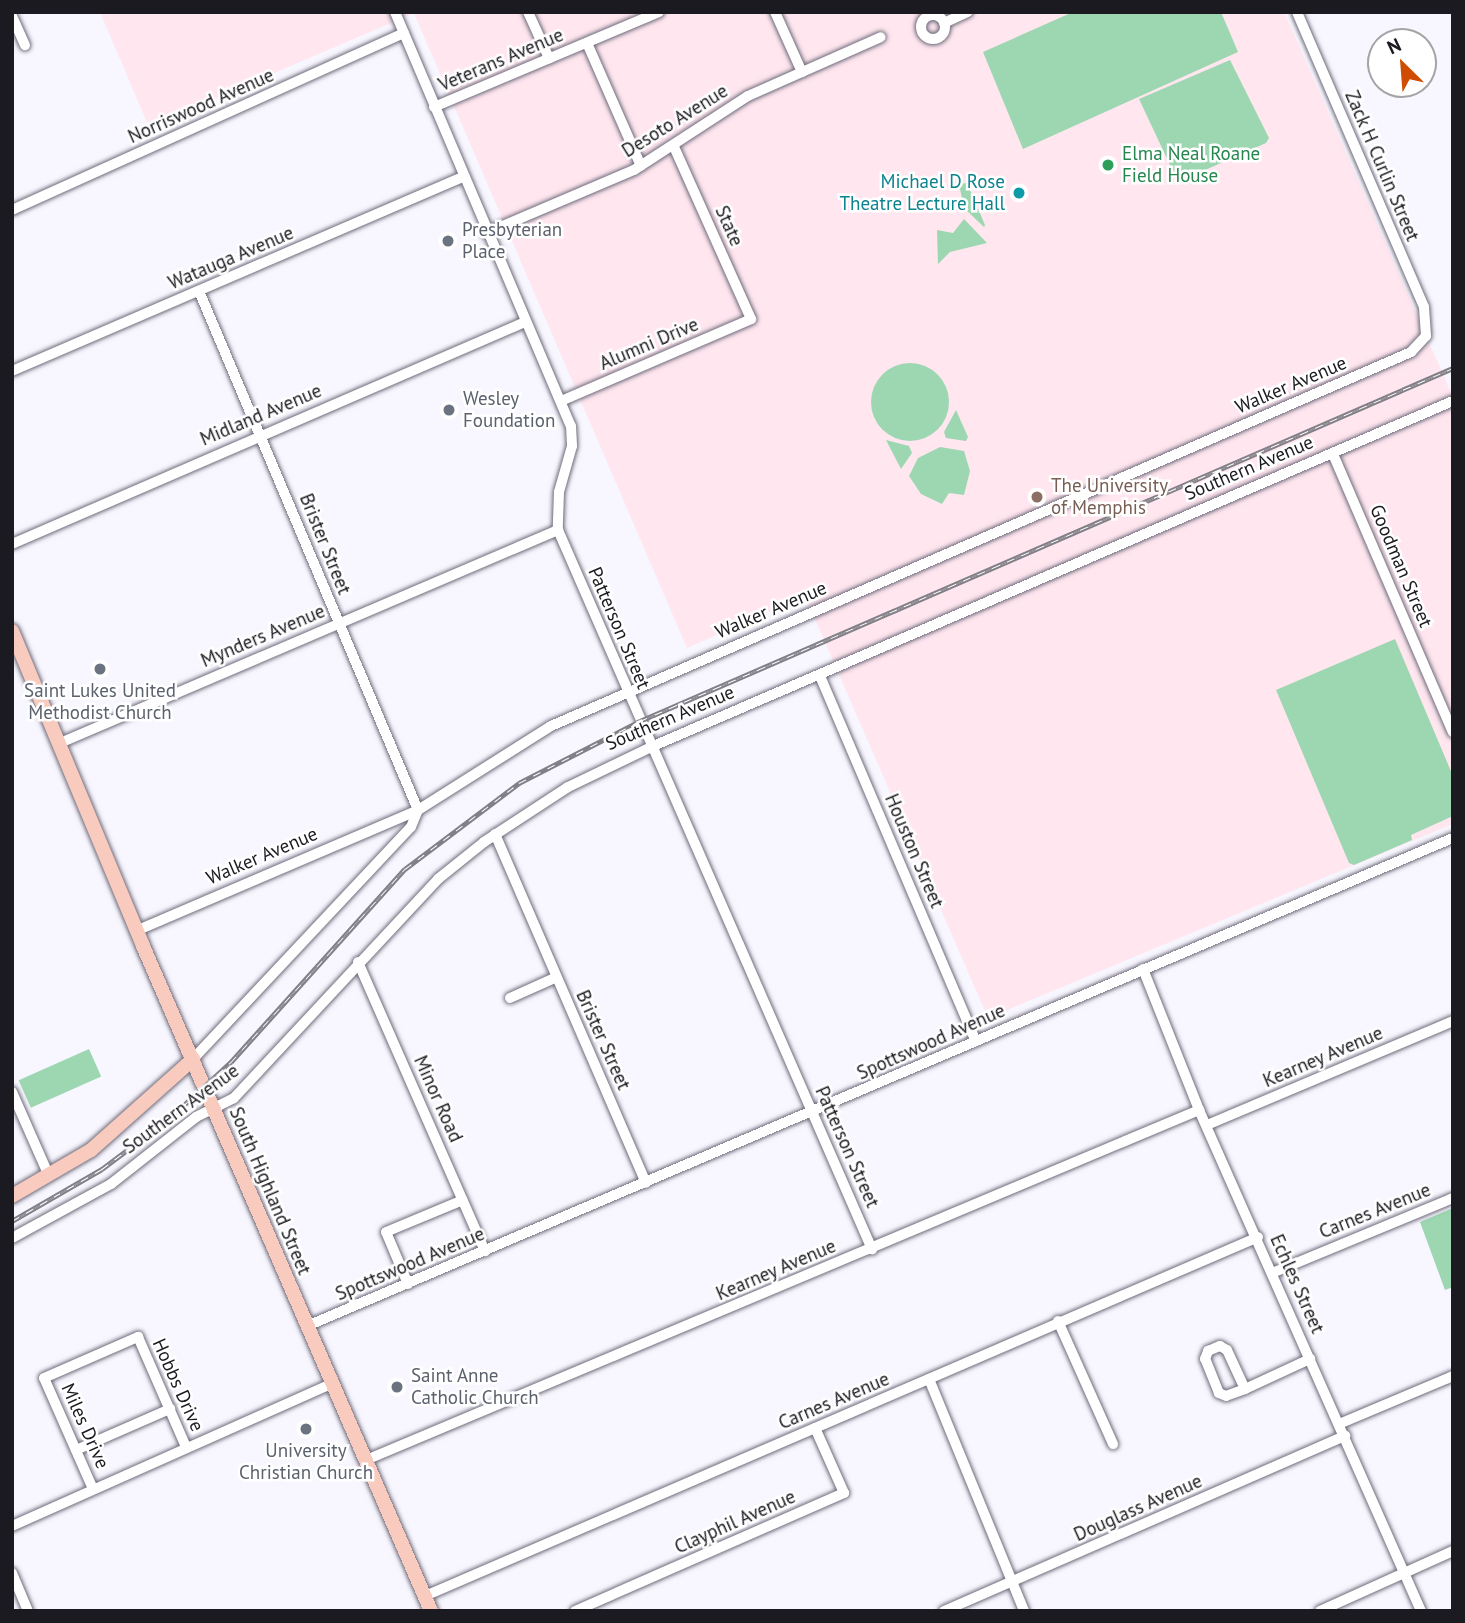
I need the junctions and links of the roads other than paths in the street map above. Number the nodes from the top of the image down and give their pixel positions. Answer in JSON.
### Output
{"nodes":[{"id":1,"x":395,"y":12,"type":"edge"},
{"id":2,"x":527,"y":12,"type":"edge"},
{"id":3,"x":659,"y":12,"type":"edge"},
{"id":4,"x":775,"y":12,"type":"edge"},
{"id":5,"x":968,"y":12,"type":"edge"},
{"id":6,"x":1297,"y":12,"type":"edge"},
{"id":7,"x":12,"y":16,"type":"edge"},
{"id":8,"x":944,"y":23,"type":"dead end"},
{"id":9,"x":404,"y":33,"type":"junction"},
{"id":10,"x":881,"y":37,"type":"dead end"},
{"id":11,"x":587,"y":43,"type":"junction"},
{"id":12,"x":25,"y":44,"type":"dead end"},
{"id":13,"x":549,"y":58,"type":"junction"},
{"id":14,"x":802,"y":72,"type":"junction"},
{"id":15,"x":434,"y":107,"type":"junction"},
{"id":16,"x":674,"y":147,"type":"junction"},
{"id":17,"x":641,"y":166,"type":"junction"},
{"id":18,"x":463,"y":177,"type":"junction"},
{"id":19,"x":12,"y":210,"type":"edge"},
{"id":20,"x":486,"y":233,"type":"junction"},
{"id":21,"x":199,"y":291,"type":"junction"},
{"id":22,"x":751,"y":319,"type":"joint"},
{"id":23,"x":525,"y":322,"type":"junction"},
{"id":24,"x":1426,"y":336,"type":"joint"},
{"id":25,"x":12,"y":371,"type":"edge"},
{"id":26,"x":561,"y":401,"type":"junction"},
{"id":27,"x":1453,"y":401,"type":"edge"},
{"id":28,"x":261,"y":433,"type":"junction"},
{"id":29,"x":1333,"y":454,"type":"junction"},
{"id":30,"x":558,"y":530,"type":"junction"},
{"id":31,"x":12,"y":544,"type":"edge"},
{"id":32,"x":338,"y":622,"type":"junction"},
{"id":33,"x":12,"y":631,"type":"edge"},
{"id":34,"x":820,"y":676,"type":"junction"},
{"id":35,"x":627,"y":692,"type":"junction"},
{"id":36,"x":1453,"y":732,"type":"edge"},
{"id":37,"x":60,"y":743,"type":"junction"},
{"id":38,"x":651,"y":747,"type":"junction"},
{"id":39,"x":418,"y":810,"type":"junction"},
{"id":40,"x":495,"y":834,"type":"junction"},
{"id":41,"x":1453,"y":838,"type":"edge"},
{"id":42,"x":136,"y":931,"type":"junction"},
{"id":43,"x":358,"y":962,"type":"junction"},
{"id":44,"x":1143,"y":969,"type":"junction"},
{"id":45,"x":557,"y":977,"type":"junction"},
{"id":46,"x":510,"y":998,"type":"dead end"},
{"id":47,"x":1453,"y":1021,"type":"edge"},
{"id":48,"x":976,"y":1041,"type":"junction"},
{"id":49,"x":193,"y":1059,"type":"junction"},
{"id":50,"x":12,"y":1092,"type":"edge"},
{"id":51,"x":214,"y":1109,"type":"junction"},
{"id":52,"x":1199,"y":1110,"type":"junction"},
{"id":53,"x":813,"y":1112,"type":"junction"},
{"id":54,"x":1207,"y":1125,"type":"junction"},
{"id":55,"x":49,"y":1176,"type":"junction"},
{"id":56,"x":646,"y":1182,"type":"junction"},
{"id":57,"x":12,"y":1196,"type":"edge"},
{"id":58,"x":1453,"y":1198,"type":"edge"},
{"id":59,"x":463,"y":1200,"type":"junction"},
{"id":60,"x":1258,"y":1237,"type":"junction"},
{"id":61,"x":12,"y":1238,"type":"edge"},
{"id":62,"x":872,"y":1249,"type":"junction"},
{"id":63,"x":485,"y":1251,"type":"junction"},
{"id":64,"x":1272,"y":1273,"type":"junction"},
{"id":65,"x":408,"y":1284,"type":"junction"},
{"id":66,"x":1058,"y":1321,"type":"junction"},
{"id":67,"x":307,"y":1326,"type":"junction"},
{"id":68,"x":1310,"y":1359,"type":"junction"},
{"id":69,"x":1453,"y":1376,"type":"edge"},
{"id":70,"x":44,"y":1378,"type":"joint"},
{"id":71,"x":929,"y":1379,"type":"junction"},
{"id":72,"x":333,"y":1383,"type":"junction"},
{"id":73,"x":1245,"y":1388,"type":"junction"},
{"id":74,"x":170,"y":1409,"type":"junction"},
{"id":75,"x":1339,"y":1424,"type":"junction"},
{"id":76,"x":815,"y":1428,"type":"junction"},
{"id":77,"x":1345,"y":1436,"type":"junction"},
{"id":78,"x":1113,"y":1444,"type":"dead end"},
{"id":79,"x":186,"y":1447,"type":"junction"},
{"id":80,"x":76,"y":1450,"type":"junction"},
{"id":81,"x":366,"y":1460,"type":"junction"},
{"id":82,"x":93,"y":1489,"type":"junction"},
{"id":83,"x":12,"y":1526,"type":"edge"},
{"id":84,"x":1453,"y":1551,"type":"edge"},
{"id":85,"x":1404,"y":1572,"type":"junction"},
{"id":86,"x":12,"y":1573,"type":"edge"},
{"id":87,"x":1011,"y":1582,"type":"junction"},
{"id":88,"x":428,"y":1607,"type":"edge"},
{"id":89,"x":28,"y":1611,"type":"edge"},
{"id":90,"x":575,"y":1611,"type":"edge"},
{"id":91,"x":944,"y":1611,"type":"edge"},
{"id":92,"x":1024,"y":1611,"type":"edge"},
{"id":93,"x":1320,"y":1611,"type":"edge"},
{"id":94,"x":1421,"y":1611,"type":"edge"}],
"edges":[{"from":1,"to":9,"type":"street","name":"Patterson Street"},
{"from":2,"to":13,"type":"street"},
{"from":3,"to":11,"type":"street","name":"Veterans Avenue"},
{"from":4,"to":14,"type":"street"},
{"from":5,"to":8,"type":"street"},
{"from":6,"to":24,"type":"street","name":"Zack H Curlin Street"},
{"from":7,"to":12,"type":"street"},
{"from":9,"to":15,"type":"street","name":"Patterson Street"},
{"from":9,"to":19,"type":"street","name":"Norriswood Avenue"},
{"from":10,"to":14,"type":"street","name":"Desoto Avenue"},
{"from":11,"to":13,"type":"street","name":"Veterans Avenue"},
{"from":11,"to":17,"type":"street"},
{"from":13,"to":15,"type":"street","name":"Veterans Avenue"},
{"from":14,"to":16,"type":"street","name":"Desoto Avenue"},
{"from":15,"to":18,"type":"street","name":"Patterson Street"},
{"from":16,"to":17,"type":"street","name":"Desoto Avenue"},
{"from":16,"to":22,"type":"street","name":"State"},
{"from":17,"to":20,"type":"street","name":"Desoto Avenue"},
{"from":18,"to":20,"type":"street","name":"Patterson Street"},
{"from":18,"to":21,"type":"street","name":"Watauga Avenue"},
{"from":20,"to":23,"type":"street","name":"Patterson Street"},
{"from":21,"to":25,"type":"street","name":"Watauga Avenue"},
{"from":21,"to":28,"type":"street","name":"Brister Street"},
{"from":22,"to":26,"type":"street","name":"Alumni Drive"},
{"from":23,"to":26,"type":"street","name":"Patterson Street"},
{"from":23,"to":28,"type":"street","name":"Midland Avenue"},
{"from":24,"to":35,"type":"street","name":"Walker Avenue"},
{"from":26,"to":30,"type":"street","name":"Patterson Street"},
{"from":27,"to":29,"type":"street","name":"Southern Avenue"},
{"from":28,"to":31,"type":"street","name":"Midland Avenue"},
{"from":28,"to":32,"type":"street","name":"Brister Street"},
{"from":29,"to":34,"type":"street","name":"Southern Avenue"},
{"from":29,"to":36,"type":"street","name":"Goodman Street"},
{"from":30,"to":32,"type":"street","name":"Mynders Avenue"},
{"from":30,"to":35,"type":"street","name":"Patterson Street"},
{"from":32,"to":37,"type":"street","name":"Mynders Avenue"},
{"from":32,"to":39,"type":"street","name":"Brister Street"},
{"from":33,"to":37,"type":"main road","name":"South Highland Street"},
{"from":34,"to":38,"type":"street","name":"Southern Avenue"},
{"from":34,"to":48,"type":"street","name":"Houston Street"},
{"from":35,"to":38,"type":"street","name":"Patterson Street"},
{"from":35,"to":39,"type":"street","name":"Walker Avenue"},
{"from":37,"to":42,"type":"main road","name":"South Highland Street"},
{"from":38,"to":40,"type":"street","name":"Southern Avenue"},
{"from":38,"to":53,"type":"street","name":"Patterson Street"},
{"from":39,"to":42,"type":"street","name":"Walker Avenue"},
{"from":39,"to":49,"type":"street","name":"Southern Avenue"},
{"from":40,"to":43,"type":"street","name":"Southern Avenue"},
{"from":40,"to":45,"type":"street","name":"Brister Street"},
{"from":41,"to":44,"type":"street","name":"Spottswood Avenue"},
{"from":42,"to":49,"type":"main road","name":"South Highland Street"},
{"from":43,"to":51,"type":"street","name":"Southern Avenue"},
{"from":43,"to":59,"type":"street","name":"Minor Road"},
{"from":44,"to":48,"type":"street","name":"Spottswood Avenue"},
{"from":44,"to":52,"type":"street","name":"Echles Street"},
{"from":45,"to":46,"type":"street"},
{"from":45,"to":56,"type":"street","name":"Brister Street"},
{"from":47,"to":54,"type":"street","name":"Kearney Avenue"},
{"from":48,"to":53,"type":"street","name":"Spottswood Avenue"},
{"from":49,"to":51,"type":"main road","name":"South Highland Street"},
{"from":49,"to":55,"type":"main road","name":"Southern Avenue"},
{"from":50,"to":55,"type":"street"},
{"from":51,"to":61,"type":"street","name":"Southern Avenue"},
{"from":51,"to":67,"type":"main road","name":"South Highland Street"},
{"from":52,"to":54,"type":"street","name":"Echles Street"},
{"from":52,"to":62,"type":"street","name":"Kearney Avenue"},
{"from":53,"to":56,"type":"street","name":"Spottswood Avenue"},
{"from":53,"to":62,"type":"street","name":"Patterson Street"},
{"from":54,"to":60,"type":"street","name":"Echles Street"},
{"from":55,"to":57,"type":"main road","name":"Southern Avenue"},
{"from":56,"to":63,"type":"street","name":"Spottswood Avenue"},
{"from":58,"to":64,"type":"street","name":"Carnes Avenue"},
{"from":59,"to":63,"type":"street","name":"Minor Road"},
{"from":59,"to":65,"type":"street"},
{"from":60,"to":64,"type":"street","name":"Echles Street"},
{"from":60,"to":66,"type":"street","name":"Carnes Avenue"},
{"from":62,"to":81,"type":"street","name":"Kearney Avenue"},
{"from":63,"to":65,"type":"street","name":"Spottswood Avenue"},
{"from":64,"to":68,"type":"street","name":"Echles Street"},
{"from":65,"to":67,"type":"street","name":"Spottswood Avenue"},
{"from":66,"to":71,"type":"street","name":"Carnes Avenue"},
{"from":66,"to":78,"type":"street"},
{"from":67,"to":72,"type":"main road","name":"South Highland Street"},
{"from":68,"to":73,"type":"street"},
{"from":68,"to":75,"type":"street","name":"Echles Street"},
{"from":69,"to":75,"type":"street"},
{"from":70,"to":74,"type":"street","name":"Hobbs Drive"},
{"from":70,"to":80,"type":"street","name":"Miles Drive"},
{"from":71,"to":76,"type":"street","name":"Carnes Avenue"},
{"from":71,"to":87,"type":"street"},
{"from":72,"to":79,"type":"street"},
{"from":72,"to":81,"type":"main road","name":"South Highland Street"},
{"from":73,"to":73,"type":"street"},
{"from":74,"to":79,"type":"street","name":"Hobbs Drive"},
{"from":74,"to":80,"type":"street"},
{"from":75,"to":77,"type":"street","name":"Echles Street"},
{"from":76,"to":88,"type":"street","name":"Carnes Avenue"},
{"from":76,"to":90,"type":"street","name":"Clayphil Avenue"},
{"from":77,"to":85,"type":"street","name":"Echles Street"},
{"from":77,"to":87,"type":"street","name":"Douglass Avenue"},
{"from":79,"to":82,"type":"street"},
{"from":80,"to":82,"type":"street","name":"Miles Drive"},
{"from":81,"to":88,"type":"main road","name":"South Highland Street"},
{"from":82,"to":83,"type":"street"},
{"from":84,"to":85,"type":"street"},
{"from":85,"to":93,"type":"street"},
{"from":85,"to":94,"type":"street","name":"Echles Street"},
{"from":86,"to":89,"type":"street"},
{"from":87,"to":91,"type":"street","name":"Douglass Avenue"},
{"from":87,"to":92,"type":"street"}]}
